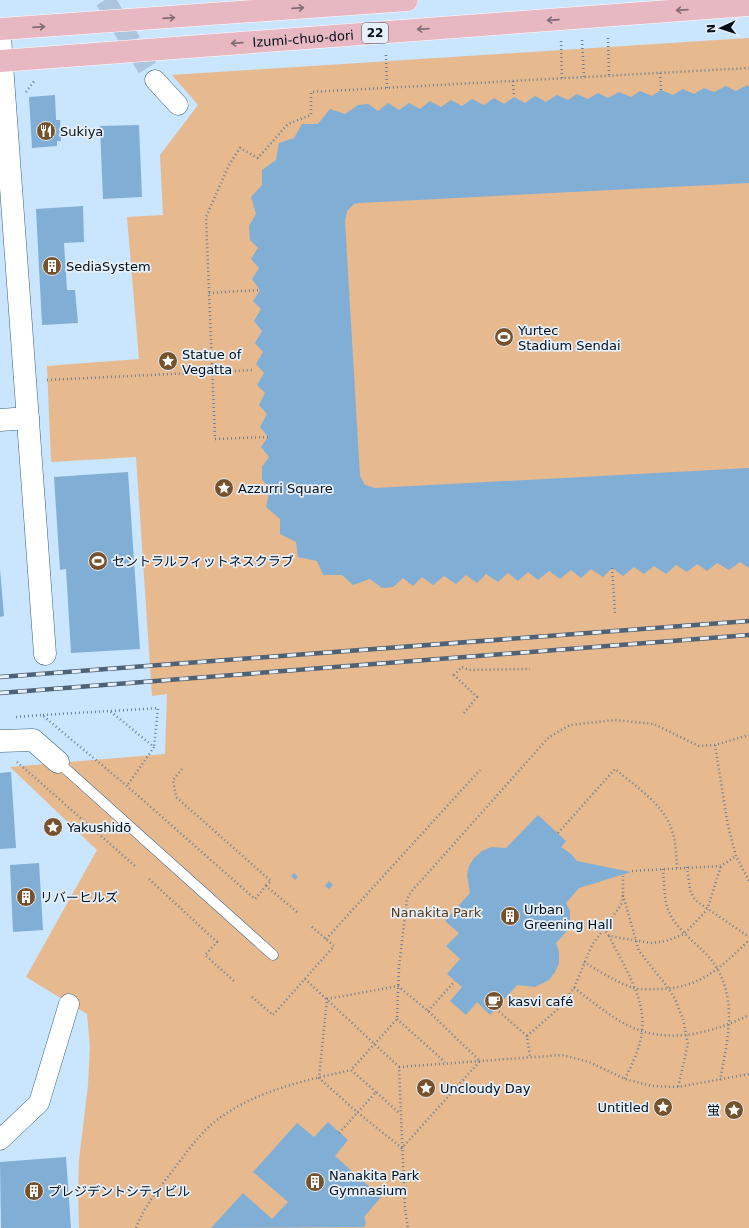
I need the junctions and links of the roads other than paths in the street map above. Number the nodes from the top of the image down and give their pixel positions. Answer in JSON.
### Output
{"nodes":[{"id":1,"x":407,"y":0,"type":"edge"},
{"id":2,"x":749,"y":5,"type":"edge"},
{"id":3,"x":0,"y":29,"type":"edge"},
{"id":4,"x":0,"y":37,"type":"edge"},
{"id":5,"x":1,"y":61,"type":"edge"},
{"id":6,"x":155,"y":80,"type":"tunnel mouth"},
{"id":7,"x":178,"y":105,"type":"dead end"},
{"id":8,"x":28,"y":418,"type":"junction"},
{"id":9,"x":0,"y":420,"type":"edge"},
{"id":10,"x":45,"y":654,"type":"dead end"},
{"id":11,"x":0,"y":741,"type":"edge"},
{"id":12,"x":58,"y":762,"type":"joint"},
{"id":13,"x":273,"y":955,"type":"dead end"},
{"id":14,"x":69,"y":1004,"type":"dead end"},
{"id":15,"x":0,"y":1140,"type":"edge"}],
"edges":[{"from":3,"to":1,"type":"main road","one_way":true},
{"from":2,"to":5,"type":"main road","name":"Izumi-chuo-dori","number":"22","one_way":true},
{"from":4,"to":5,"type":"street"},
{"from":5,"to":8,"type":"street"},
{"from":6,"to":7,"type":"street"},
{"from":8,"to":9,"type":"street"},
{"from":8,"to":10,"type":"street"},
{"from":11,"to":12,"type":"street"},
{"from":12,"to":13,"type":"lane"},
{"from":14,"to":15,"type":"street"}]}
